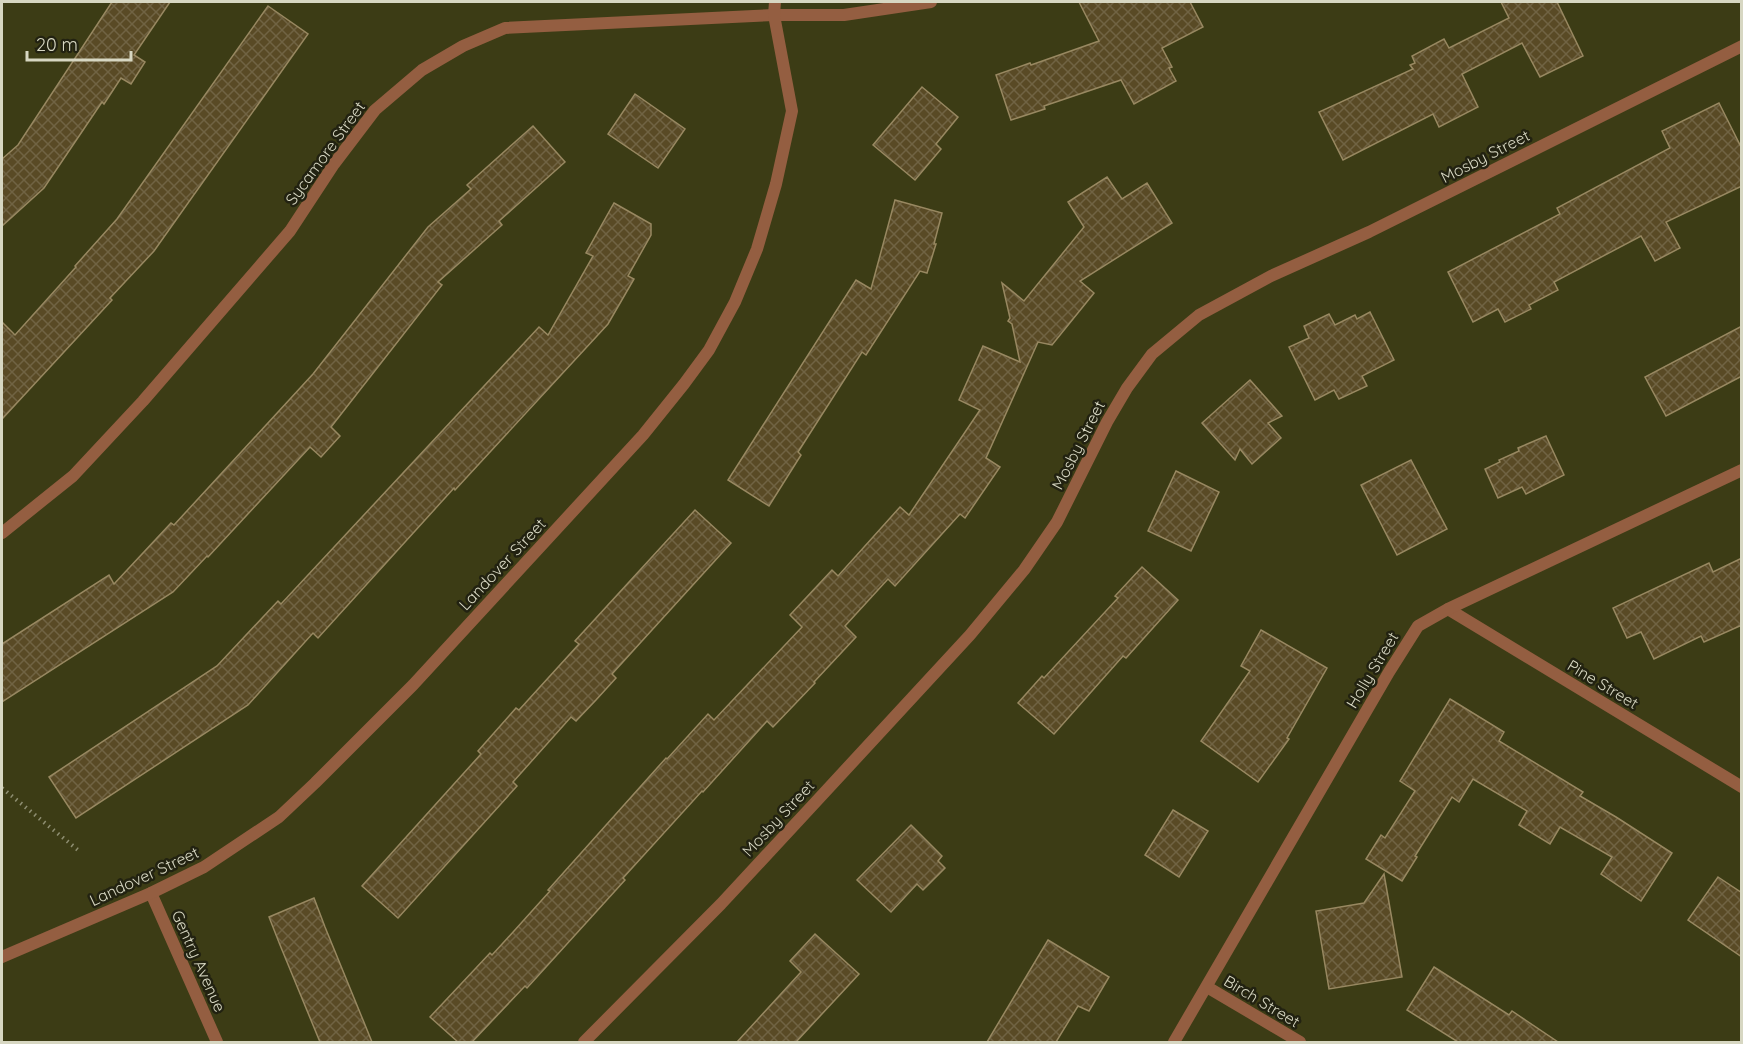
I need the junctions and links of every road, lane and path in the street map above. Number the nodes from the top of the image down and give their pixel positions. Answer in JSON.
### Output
{"nodes":[{"id":1,"x":775,"y":2,"type":"edge"},
{"id":2,"x":931,"y":2,"type":"edge"},
{"id":3,"x":774,"y":15,"type":"junction"},
{"id":4,"x":1742,"y":46,"type":"edge"},
{"id":5,"x":1742,"y":470,"type":"edge"},
{"id":6,"x":2,"y":533,"type":"edge"},
{"id":7,"x":1448,"y":609,"type":"junction"},
{"id":8,"x":1742,"y":787,"type":"edge"},
{"id":9,"x":2,"y":788,"type":"edge"},
{"id":10,"x":78,"y":850,"type":"dead end"},
{"id":11,"x":151,"y":893,"type":"junction"},
{"id":12,"x":2,"y":957,"type":"edge"},
{"id":13,"x":1207,"y":987,"type":"junction"},
{"id":14,"x":217,"y":1042,"type":"edge"},
{"id":15,"x":584,"y":1042,"type":"edge"},
{"id":16,"x":1174,"y":1042,"type":"edge"},
{"id":17,"x":1300,"y":1042,"type":"edge"}],
"edges":[{"from":1,"to":3,"type":"street","name":"Landover Street"},
{"from":2,"to":3,"type":"street","name":"Sycamore Street"},
{"from":3,"to":6,"type":"street","name":"Sycamore Street"},
{"from":3,"to":11,"type":"street","name":"Landover Street"},
{"from":4,"to":15,"type":"street","name":"Mosby Street"},
{"from":5,"to":7,"type":"street","name":"Holly Street"},
{"from":7,"to":8,"type":"street","name":"Pine Street"},
{"from":7,"to":13,"type":"street","name":"Holly Street"},
{"from":9,"to":10,"type":"path"},
{"from":11,"to":12,"type":"street","name":"Landover Street"},
{"from":11,"to":14,"type":"street","name":"Gentry Avenue"},
{"from":13,"to":16,"type":"street","name":"Holly Street"},
{"from":13,"to":17,"type":"street","name":"Birch Street"}]}
